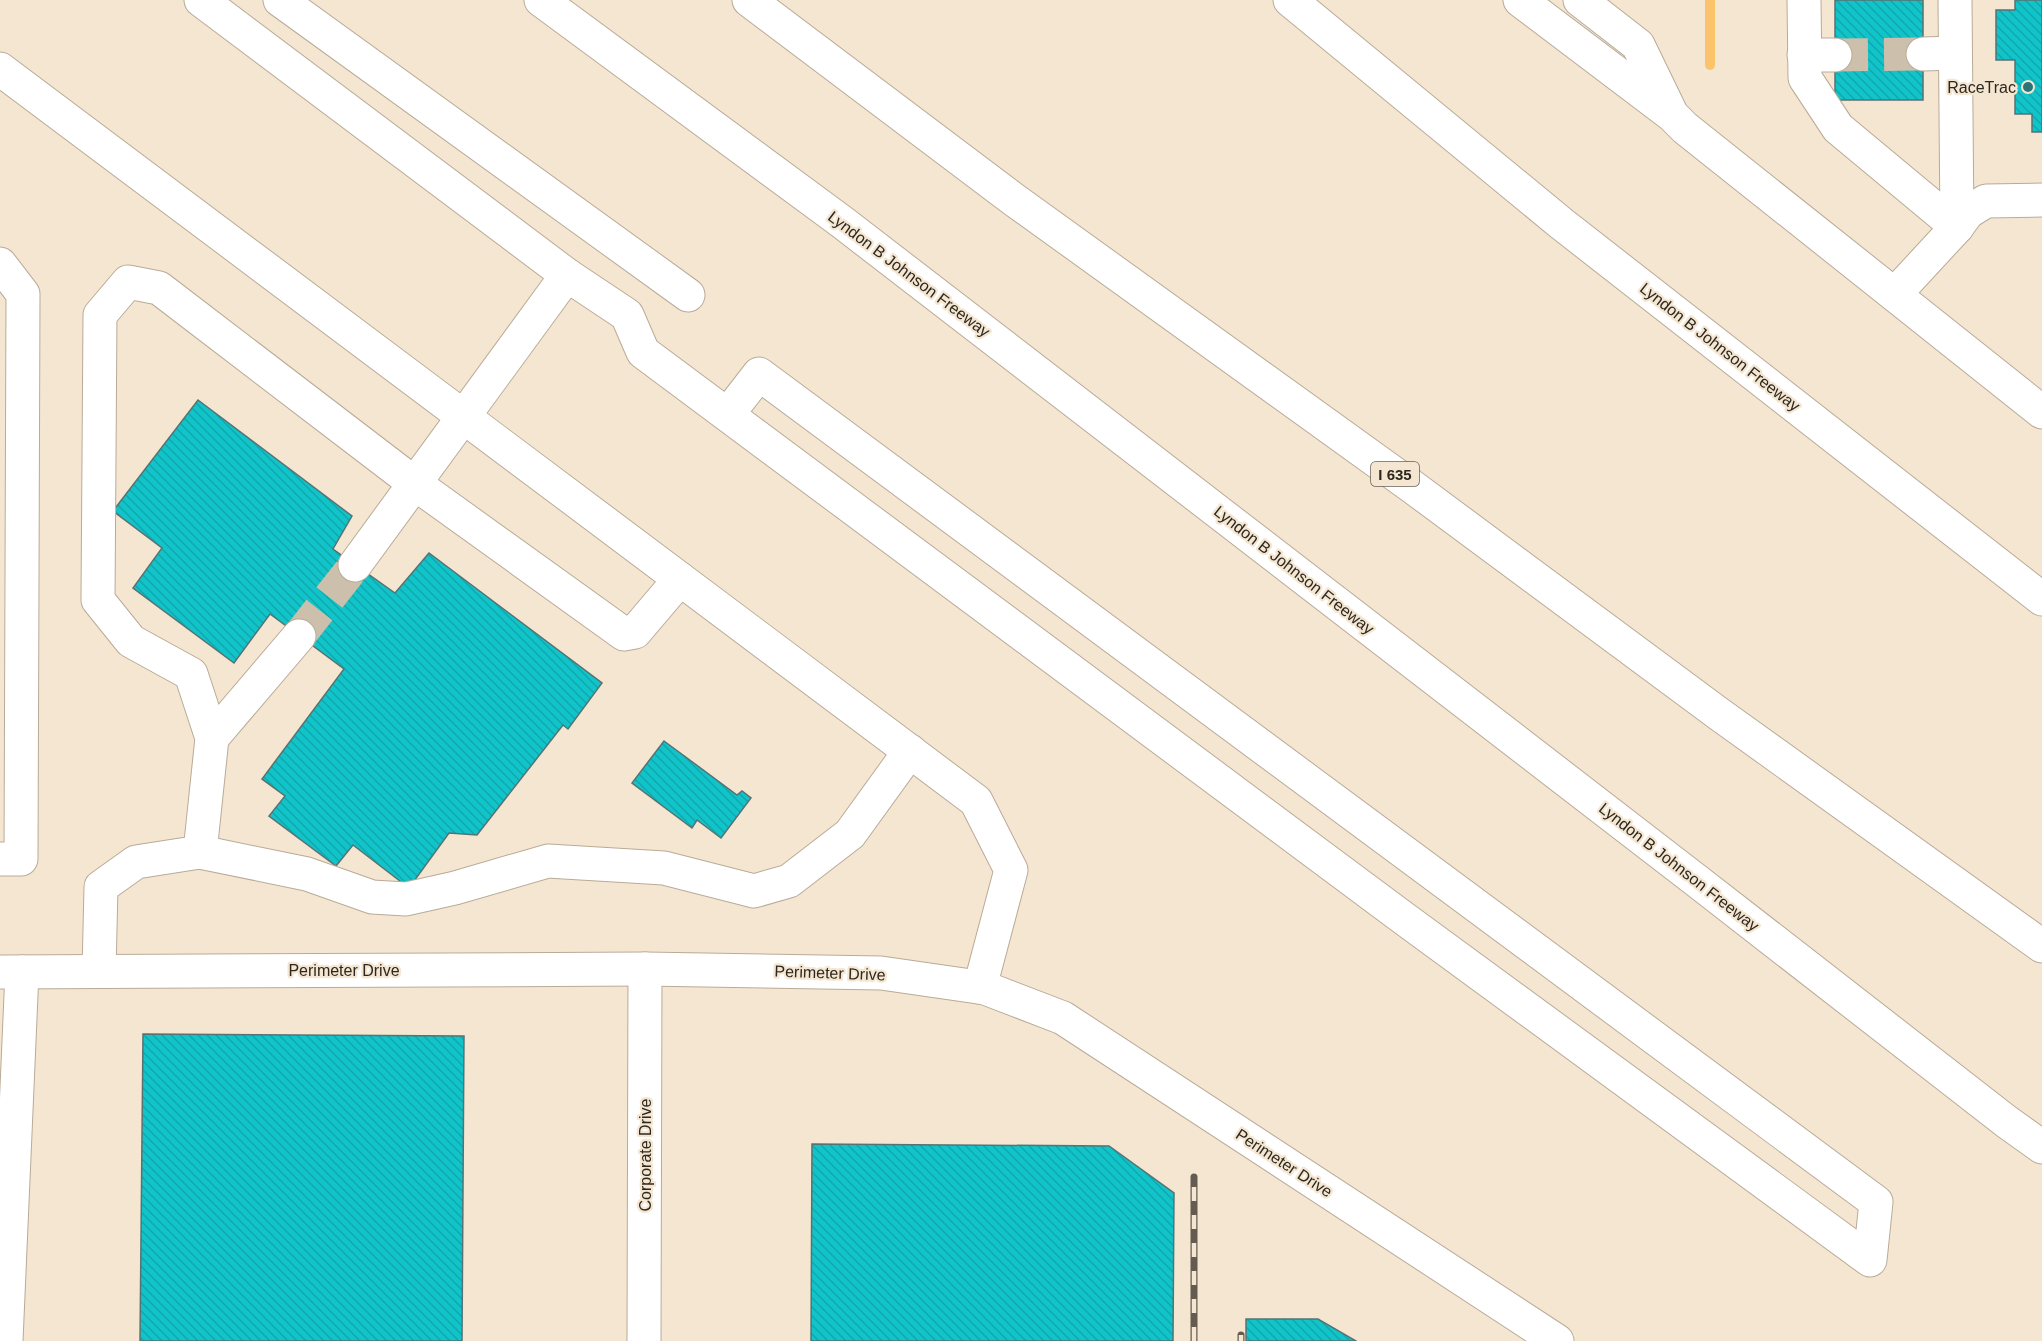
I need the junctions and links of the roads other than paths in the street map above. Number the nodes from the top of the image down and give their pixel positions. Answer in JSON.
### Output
{"nodes":[{"id":1,"x":201,"y":0,"type":"edge"},
{"id":2,"x":280,"y":0,"type":"edge"},
{"id":3,"x":541,"y":0,"type":"edge"},
{"id":4,"x":749,"y":0,"type":"edge"},
{"id":5,"x":1290,"y":0,"type":"edge"},
{"id":6,"x":1520,"y":0,"type":"edge"},
{"id":7,"x":1580,"y":0,"type":"edge"},
{"id":8,"x":1804,"y":0,"type":"edge"},
{"id":9,"x":1955,"y":0,"type":"edge"},
{"id":10,"x":1923,"y":54,"type":"tunnel mouth"},
{"id":11,"x":1955,"y":54,"type":"junction"},
{"id":12,"x":0,"y":69,"type":"edge"},
{"id":13,"x":1672,"y":116,"type":"junction"},
{"id":14,"x":2042,"y":200,"type":"edge"},
{"id":15,"x":1957,"y":227,"type":"junction"},
{"id":16,"x":0,"y":264,"type":"edge"},
{"id":17,"x":567,"y":275,"type":"junction"},
{"id":18,"x":12,"y":294,"type":"edge"},
{"id":19,"x":1895,"y":294,"type":"junction"},
{"id":20,"x":688,"y":295,"type":"dead end"},
{"id":21,"x":2042,"y":412,"type":"edge"},
{"id":22,"x":728,"y":414,"type":"junction"},
{"id":23,"x":463,"y":417,"type":"junction"},
{"id":24,"x":414,"y":483,"type":"junction"},
{"id":25,"x":355,"y":565,"type":"tunnel mouth"},
{"id":26,"x":680,"y":579,"type":"junction"},
{"id":27,"x":2042,"y":598,"type":"edge"},
{"id":28,"x":299,"y":636,"type":"tunnel mouth"},
{"id":29,"x":212,"y":738,"type":"junction"},
{"id":30,"x":910,"y":751,"type":"junction"},
{"id":31,"x":200,"y":852,"type":"junction"},
{"id":32,"x":0,"y":859,"type":"edge"},
{"id":33,"x":2042,"y":946,"type":"edge"},
{"id":34,"x":645,"y":969,"type":"junction"},
{"id":35,"x":99,"y":971,"type":"junction"},
{"id":36,"x":11,"y":972,"type":"edge"},
{"id":37,"x":980,"y":987,"type":"junction"},
{"id":38,"x":2042,"y":1147,"type":"edge"},
{"id":39,"x":6,"y":1341,"type":"edge"},
{"id":40,"x":644,"y":1341,"type":"edge"},
{"id":41,"x":1557,"y":1341,"type":"edge"}],
"edges":[{"from":1,"to":17,"type":"main road"},
{"from":2,"to":20,"type":"main road"},
{"from":3,"to":38,"type":"main road","name":"Lyndon B Johnson Freeway"},
{"from":4,"to":33,"type":"main road","number":"I 635"},
{"from":5,"to":27,"type":"main road","name":"Lyndon B Johnson Freeway"},
{"from":6,"to":13,"type":"main road"},
{"from":7,"to":13,"type":"main road"},
{"from":8,"to":15,"type":"main road"},
{"from":9,"to":11,"type":"main road"},
{"from":10,"to":11,"type":"main road"},
{"from":11,"to":15,"type":"main road"},
{"from":12,"to":23,"type":"main road"},
{"from":13,"to":19,"type":"main road"},
{"from":14,"to":15,"type":"main road"},
{"from":15,"to":19,"type":"main road"},
{"from":16,"to":18,"type":"main road"},
{"from":17,"to":22,"type":"main road"},
{"from":17,"to":23,"type":"main road"},
{"from":18,"to":32,"type":"main road"},
{"from":19,"to":21,"type":"main road"},
{"from":22,"to":22,"type":"main road"},
{"from":23,"to":24,"type":"main road"},
{"from":23,"to":26,"type":"main road"},
{"from":24,"to":25,"type":"main road"},
{"from":24,"to":26,"type":"main road"},
{"from":24,"to":29,"type":"main road"},
{"from":26,"to":30,"type":"main road"},
{"from":28,"to":29,"type":"main road"},
{"from":29,"to":31,"type":"main road"},
{"from":30,"to":31,"type":"main road"},
{"from":30,"to":37,"type":"main road"},
{"from":31,"to":35,"type":"main road"},
{"from":34,"to":35,"type":"main road","name":"Perimeter Drive"},
{"from":34,"to":37,"type":"main road","name":"Perimeter Drive"},
{"from":34,"to":40,"type":"main road","name":"Corporate Drive"},
{"from":35,"to":36,"type":"main road","name":"Perimeter Drive"},
{"from":36,"to":39,"type":"main road"},
{"from":37,"to":41,"type":"main road","name":"Perimeter Drive"}]}
